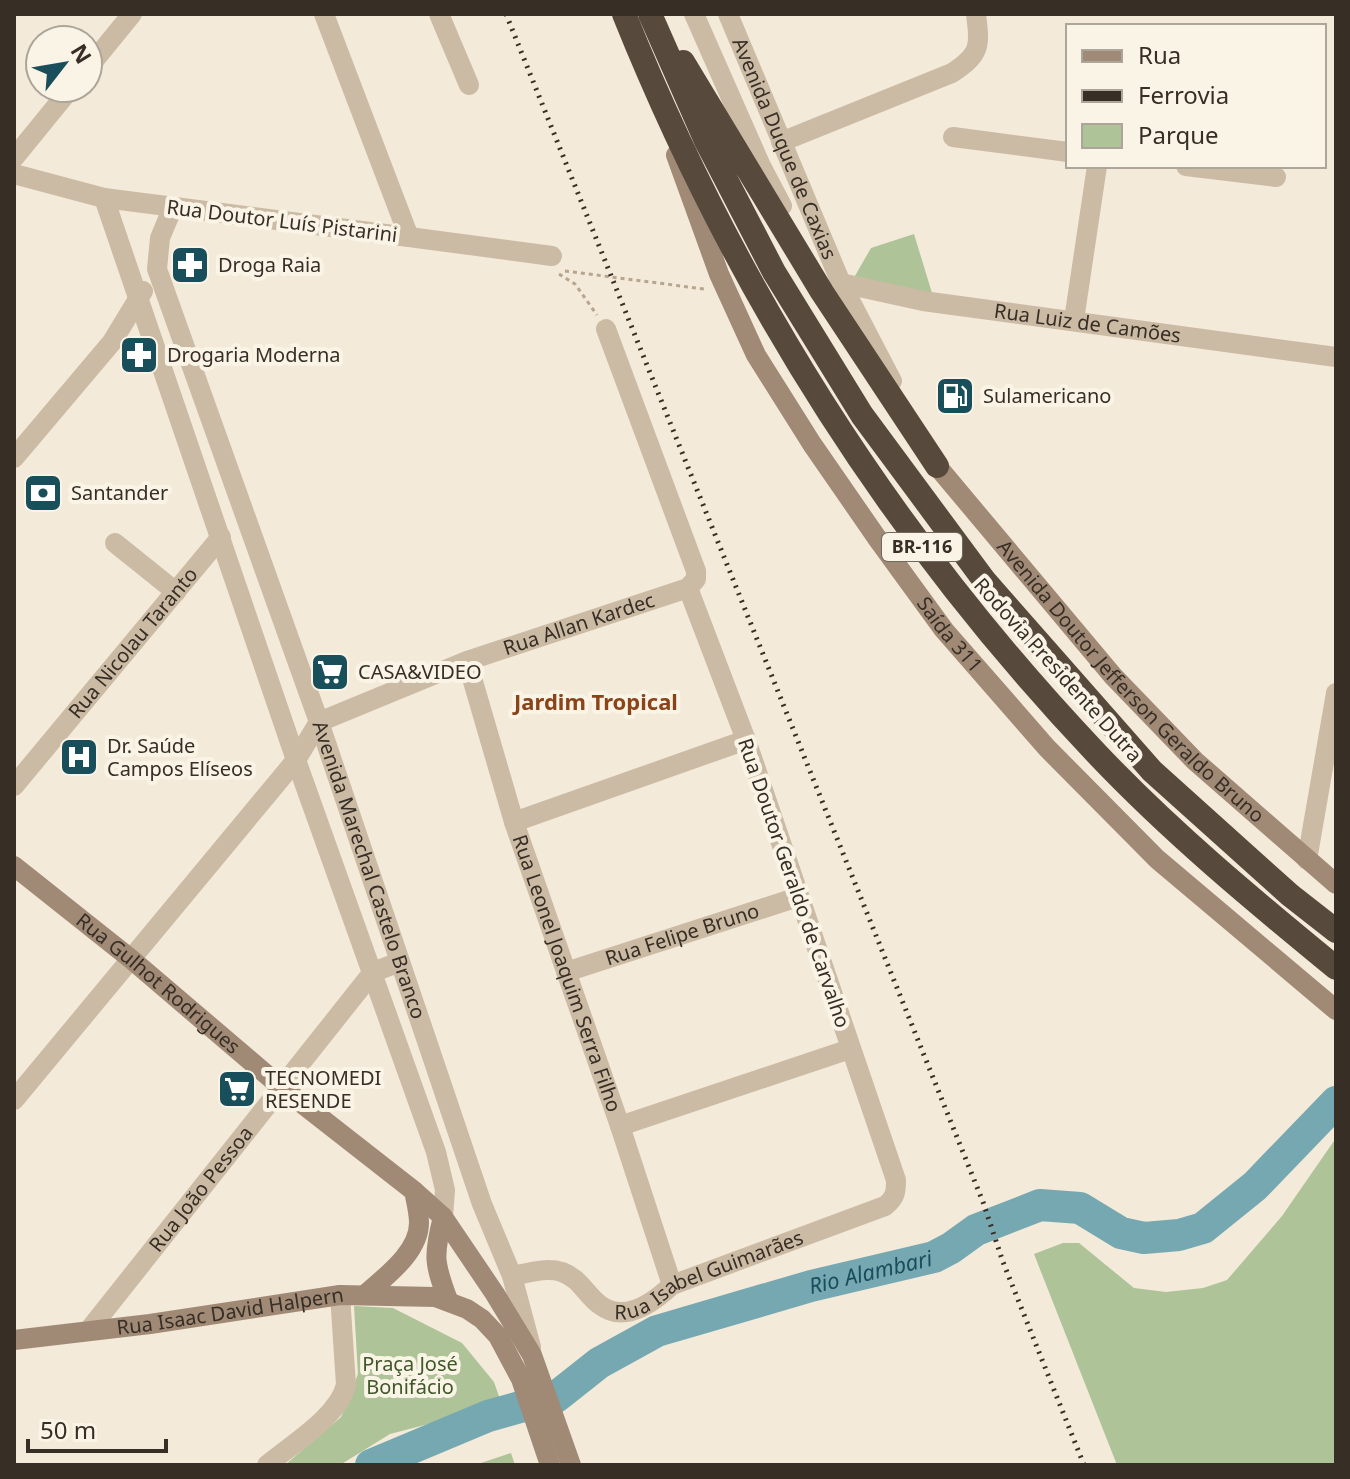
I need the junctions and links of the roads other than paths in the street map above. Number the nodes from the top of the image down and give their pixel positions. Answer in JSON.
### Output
{"nodes":[{"id":1,"x":132,"y":14,"type":"edge"},
{"id":2,"x":324,"y":14,"type":"edge"},
{"id":3,"x":439,"y":14,"type":"edge"},
{"id":4,"x":650,"y":14,"type":"edge"},
{"id":5,"x":694,"y":14,"type":"edge"},
{"id":6,"x":728,"y":14,"type":"edge"},
{"id":7,"x":976,"y":14,"type":"edge"},
{"id":8,"x":628,"y":24,"type":"edge"},
{"id":9,"x":104,"y":48,"type":"edge"},
{"id":10,"x":469,"y":85,"type":"dead end"},
{"id":11,"x":58,"y":104,"type":"edge"},
{"id":12,"x":953,"y":137,"type":"dead end"},
{"id":13,"x":781,"y":142,"type":"junction"},
{"id":14,"x":1066,"y":152,"type":"edge"},
{"id":15,"x":14,"y":158,"type":"edge"},
{"id":16,"x":1097,"y":168,"type":"edge"},
{"id":17,"x":1202,"y":168,"type":"edge"},
{"id":18,"x":14,"y":174,"type":"edge"},
{"id":19,"x":1276,"y":177,"type":"dead end"},
{"id":20,"x":104,"y":198,"type":"junction"},
{"id":21,"x":173,"y":207,"type":"junction"},
{"id":22,"x":409,"y":237,"type":"junction"},
{"id":23,"x":552,"y":256,"type":"road end"},
{"id":24,"x":157,"y":269,"type":"junction"},
{"id":25,"x":841,"y":283,"type":"junction"},
{"id":26,"x":138,"y":298,"type":"junction"},
{"id":27,"x":1074,"y":320,"type":"junction"},
{"id":28,"x":606,"y":329,"type":"road end"},
{"id":29,"x":1336,"y":357,"type":"edge"},
{"id":30,"x":14,"y":458,"type":"edge"},
{"id":31,"x":937,"y":466,"type":"junction"},
{"id":32,"x":221,"y":537,"type":"junction"},
{"id":33,"x":115,"y":543,"type":"dead end"},
{"id":34,"x":692,"y":580,"type":"junction"},
{"id":35,"x":176,"y":592,"type":"junction"},
{"id":36,"x":467,"y":661,"type":"junction"},
{"id":37,"x":1336,"y":693,"type":"edge"},
{"id":38,"x":319,"y":722,"type":"junction"},
{"id":39,"x":746,"y":740,"type":"junction"},
{"id":40,"x":296,"y":760,"type":"junction"},
{"id":41,"x":14,"y":786,"type":"edge"},
{"id":42,"x":514,"y":822,"type":"junction"},
{"id":43,"x":1307,"y":860,"type":"junction"},
{"id":44,"x":14,"y":866,"type":"edge"},
{"id":45,"x":1336,"y":884,"type":"edge"},
{"id":46,"x":798,"y":897,"type":"junction"},
{"id":47,"x":1336,"y":931,"type":"edge"},
{"id":48,"x":131,"y":959,"type":"junction"},
{"id":49,"x":400,"y":962,"type":"junction"},
{"id":50,"x":1336,"y":968,"type":"edge"},
{"id":51,"x":373,"y":972,"type":"junction"},
{"id":52,"x":566,"y":972,"type":"junction"},
{"id":53,"x":1336,"y":1010,"type":"edge"},
{"id":54,"x":850,"y":1049,"type":"junction"},
{"id":55,"x":281,"y":1087,"type":"junction"},
{"id":56,"x":14,"y":1100,"type":"edge"},
{"id":57,"x":620,"y":1126,"type":"junction"},
{"id":58,"x":896,"y":1180,"type":"joint"},
{"id":59,"x":414,"y":1191,"type":"junction"},
{"id":60,"x":443,"y":1217,"type":"junction"},
{"id":61,"x":512,"y":1276,"type":"junction"},
{"id":62,"x":672,"y":1285,"type":"junction"},
{"id":63,"x":366,"y":1294,"type":"junction"},
{"id":64,"x":340,"y":1295,"type":"junction"},
{"id":65,"x":448,"y":1300,"type":"junction"},
{"id":66,"x":89,"y":1330,"type":"junction"},
{"id":67,"x":14,"y":1340,"type":"edge"},
{"id":68,"x":532,"y":1355,"type":"junction"},
{"id":69,"x":531,"y":1377,"type":"junction"},
{"id":70,"x":558,"y":1459,"type":"edge"},
{"id":71,"x":267,"y":1465,"type":"edge"}],
"edges":[{"from":1,"to":9,"type":"street"},
{"from":2,"to":22,"type":"street"},
{"from":3,"to":10,"type":"street"},
{"from":4,"to":31,"type":"highway"},
{"from":4,"to":47,"type":"highway","name":"Rodovia Presidente Dutra","number":"BR-116"},
{"from":5,"to":25,"type":"street","name":"Avenida Duque de Caxias"},
{"from":6,"to":13,"type":"street","name":"Avenida Duque de Caxias"},
{"from":7,"to":13,"type":"street"},
{"from":8,"to":50,"type":"highway","name":"Rodovia Presidente Dutra","number":"BR-116"},
{"from":8,"to":53,"type":"main road","name":"Saída 311"},
{"from":11,"to":15,"type":"street"},
{"from":12,"to":14,"type":"street"},
{"from":13,"to":25,"type":"street","name":"Avenida Duque de Caxias"},
{"from":16,"to":27,"type":"street"},
{"from":17,"to":19,"type":"street"},
{"from":18,"to":20,"type":"street","name":"Rua Doutor Luís Pistarini"},
{"from":20,"to":21,"type":"street","name":"Rua Doutor Luís Pistarini"},
{"from":20,"to":26,"type":"street","name":"Avenida Marechal Castelo Branco"},
{"from":21,"to":22,"type":"street","name":"Rua Doutor Luís Pistarini"},
{"from":21,"to":24,"type":"street","name":"Avenida Marechal Castelo Branco"},
{"from":22,"to":23,"type":"street","name":"Rua Doutor Luís Pistarini"},
{"from":24,"to":26,"type":"street"},
{"from":24,"to":38,"type":"street","name":"Avenida Marechal Castelo Branco"},
{"from":25,"to":27,"type":"street","name":"Rua Luiz de Camões"},
{"from":25,"to":31,"type":"street","name":"Avenida Duque de Caxias"},
{"from":26,"to":30,"type":"street"},
{"from":26,"to":32,"type":"street","name":"Avenida Marechal Castelo Branco"},
{"from":27,"to":29,"type":"street","name":"Rua Luiz de Camões"},
{"from":28,"to":34,"type":"street","name":"Rua Doutor Geraldo de Carvalho"},
{"from":31,"to":43,"type":"main road","name":"Avenida Doutor Jefferson Geraldo Bruno"},
{"from":32,"to":35,"type":"street","name":"Rua Nicolau Taranto"},
{"from":32,"to":40,"type":"street","name":"Avenida Marechal Castelo Branco"},
{"from":33,"to":35,"type":"street"},
{"from":34,"to":36,"type":"street","name":"Rua Allan Kardec"},
{"from":34,"to":39,"type":"street","name":"Rua Doutor Geraldo de Carvalho"},
{"from":35,"to":41,"type":"street","name":"Rua Nicolau Taranto"},
{"from":36,"to":38,"type":"street","name":"Rua Allan Kardec"},
{"from":36,"to":42,"type":"street","name":"Rua Leonel Joaquim Serra Filho"},
{"from":37,"to":43,"type":"street"},
{"from":38,"to":40,"type":"street"},
{"from":38,"to":49,"type":"street","name":"Avenida Marechal Castelo Branco"},
{"from":39,"to":42,"type":"street"},
{"from":39,"to":46,"type":"street","name":"Rua Doutor Geraldo de Carvalho"},
{"from":40,"to":48,"type":"street"},
{"from":40,"to":51,"type":"street","name":"Avenida Marechal Castelo Branco"},
{"from":42,"to":52,"type":"street","name":"Rua Leonel Joaquim Serra Filho"},
{"from":43,"to":45,"type":"main road","name":"Avenida Doutor Jefferson Geraldo Bruno"},
{"from":44,"to":48,"type":"main road","name":"Rua Gulhot Rodrigues"},
{"from":46,"to":52,"type":"street","name":"Rua Felipe Bruno"},
{"from":46,"to":54,"type":"street","name":"Rua Doutor Geraldo de Carvalho"},
{"from":48,"to":55,"type":"main road","name":"Rua Gulhot Rodrigues"},
{"from":48,"to":56,"type":"street"},
{"from":49,"to":51,"type":"street"},
{"from":49,"to":61,"type":"street","name":"Avenida Marechal Castelo Branco"},
{"from":51,"to":55,"type":"street","name":"Rua João Pessoa"},
{"from":51,"to":60,"type":"street","name":"Avenida Marechal Castelo Branco"},
{"from":52,"to":57,"type":"street","name":"Rua Leonel Joaquim Serra Filho"},
{"from":54,"to":57,"type":"street"},
{"from":54,"to":58,"type":"street","name":"Rua Doutor Geraldo de Carvalho"},
{"from":55,"to":59,"type":"main road","name":"Rua Gulhot Rodrigues"},
{"from":55,"to":66,"type":"street","name":"Rua João Pessoa"},
{"from":57,"to":62,"type":"street","name":"Rua Leonel Joaquim Serra Filho"},
{"from":58,"to":62,"type":"street","name":"Rua Isabel Guimarães"},
{"from":59,"to":60,"type":"main road","name":"Rua Gulhot Rodrigues"},
{"from":59,"to":63,"type":"main road"},
{"from":60,"to":65,"type":"main road"},
{"from":60,"to":68,"type":"main road","name":"Rua Gulhot Rodrigues"},
{"from":61,"to":62,"type":"street","name":"Rua Isabel Guimarães"},
{"from":61,"to":68,"type":"street","name":"Avenida Marechal Castelo Branco"},
{"from":63,"to":64,"type":"main road","name":"Rua Isaac David Halpern"},
{"from":63,"to":65,"type":"main road","name":"Rua Isaac David Halpern"},
{"from":64,"to":66,"type":"main road","name":"Rua Isaac David Halpern"},
{"from":64,"to":71,"type":"street"},
{"from":65,"to":69,"type":"main road"},
{"from":66,"to":67,"type":"main road","name":"Rua Isaac David Halpern"},
{"from":68,"to":69,"type":"main road","name":"Rua Gulhot Rodrigues"},
{"from":69,"to":70,"type":"main road"}]}
